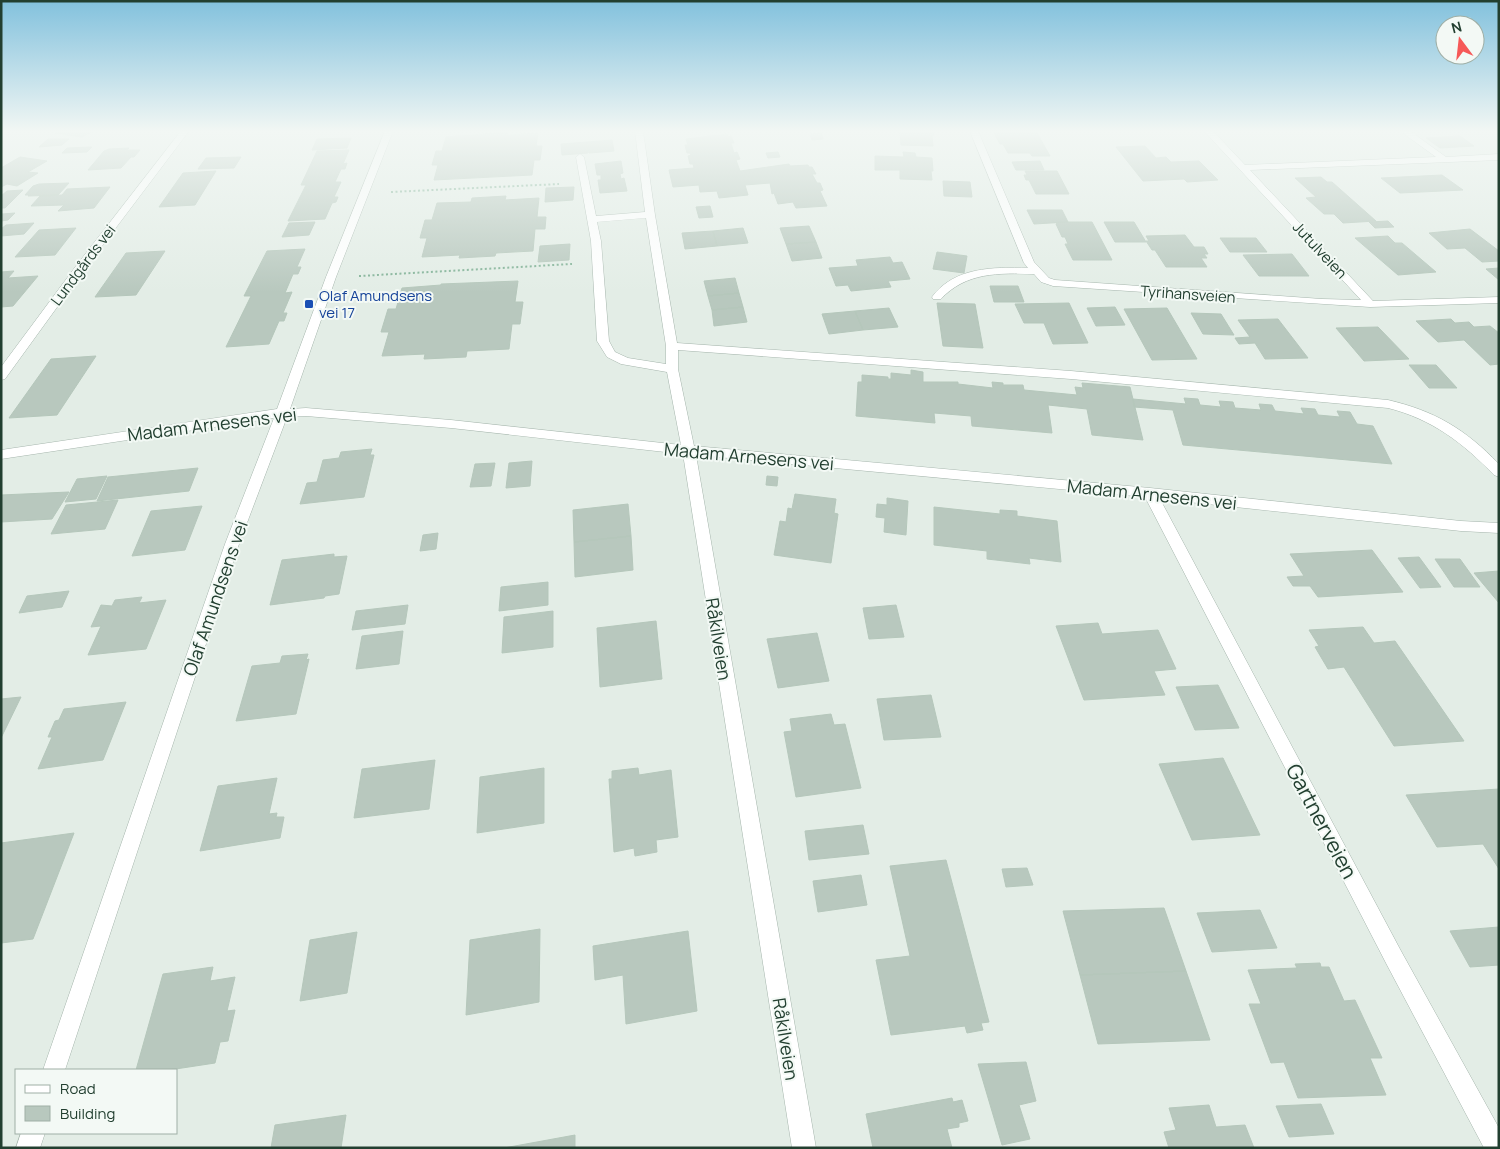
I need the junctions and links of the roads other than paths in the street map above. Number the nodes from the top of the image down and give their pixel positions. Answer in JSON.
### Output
{"nodes":[{"id":1,"x":144,"y":185,"type":"edge"},
{"id":2,"x":368,"y":185,"type":"edge"},
{"id":3,"x":585,"y":185,"type":"edge"},
{"id":4,"x":647,"y":185,"type":"edge"},
{"id":5,"x":996,"y":185,"type":"edge"},
{"id":6,"x":1259,"y":185,"type":"edge"},
{"id":7,"x":650,"y":215,"type":"junction"},
{"id":8,"x":592,"y":219,"type":"junction"},
{"id":9,"x":1034,"y":271,"type":"junction"},
{"id":10,"x":938,"y":296,"type":"dead end"},
{"id":11,"x":1499,"y":300,"type":"edge"},
{"id":12,"x":1370,"y":304,"type":"junction"},
{"id":13,"x":672,"y":346,"type":"junction"},
{"id":14,"x":672,"y":370,"type":"junction"},
{"id":15,"x":1,"y":376,"type":"edge"},
{"id":16,"x":281,"y":414,"type":"junction"},
{"id":17,"x":688,"y":450,"type":"junction"},
{"id":18,"x":1,"y":455,"type":"edge"},
{"id":19,"x":1499,"y":472,"type":"edge"},
{"id":20,"x":1150,"y":493,"type":"junction"},
{"id":21,"x":1499,"y":528,"type":"edge"},
{"id":22,"x":54,"y":1069,"type":"edge"},
{"id":23,"x":33,"y":1134,"type":"edge"},
{"id":24,"x":28,"y":1148,"type":"edge"},
{"id":25,"x":804,"y":1148,"type":"edge"},
{"id":26,"x":1497,"y":1148,"type":"edge"}],
"edges":[{"from":1,"to":15,"type":"street","name":"Lundgårds vei"},
{"from":2,"to":16,"type":"street","name":"Olaf Amundsens vei"},
{"from":3,"to":8,"type":"street"},
{"from":4,"to":7,"type":"street","name":"Råkilveien"},
{"from":5,"to":9,"type":"street"},
{"from":6,"to":12,"type":"street","name":"Jutulveien"},
{"from":7,"to":8,"type":"street"},
{"from":7,"to":13,"type":"street","name":"Råkilveien"},
{"from":8,"to":14,"type":"street"},
{"from":9,"to":10,"type":"street"},
{"from":9,"to":12,"type":"street","name":"Tyrihansveien"},
{"from":11,"to":12,"type":"street","name":"Tyrihansveien"},
{"from":13,"to":14,"type":"street","name":"Råkilveien"},
{"from":13,"to":19,"type":"street"},
{"from":14,"to":17,"type":"street","name":"Råkilveien"},
{"from":16,"to":17,"type":"street","name":"Madam Arnesens vei"},
{"from":16,"to":18,"type":"street","name":"Madam Arnesens vei"},
{"from":16,"to":22,"type":"street","name":"Olaf Amundsens vei"},
{"from":17,"to":20,"type":"street","name":"Madam Arnesens vei"},
{"from":17,"to":25,"type":"street","name":"Råkilveien"},
{"from":20,"to":21,"type":"street","name":"Madam Arnesens vei"},
{"from":20,"to":26,"type":"street","name":"Gartnerveien"},
{"from":23,"to":24,"type":"street"}]}
